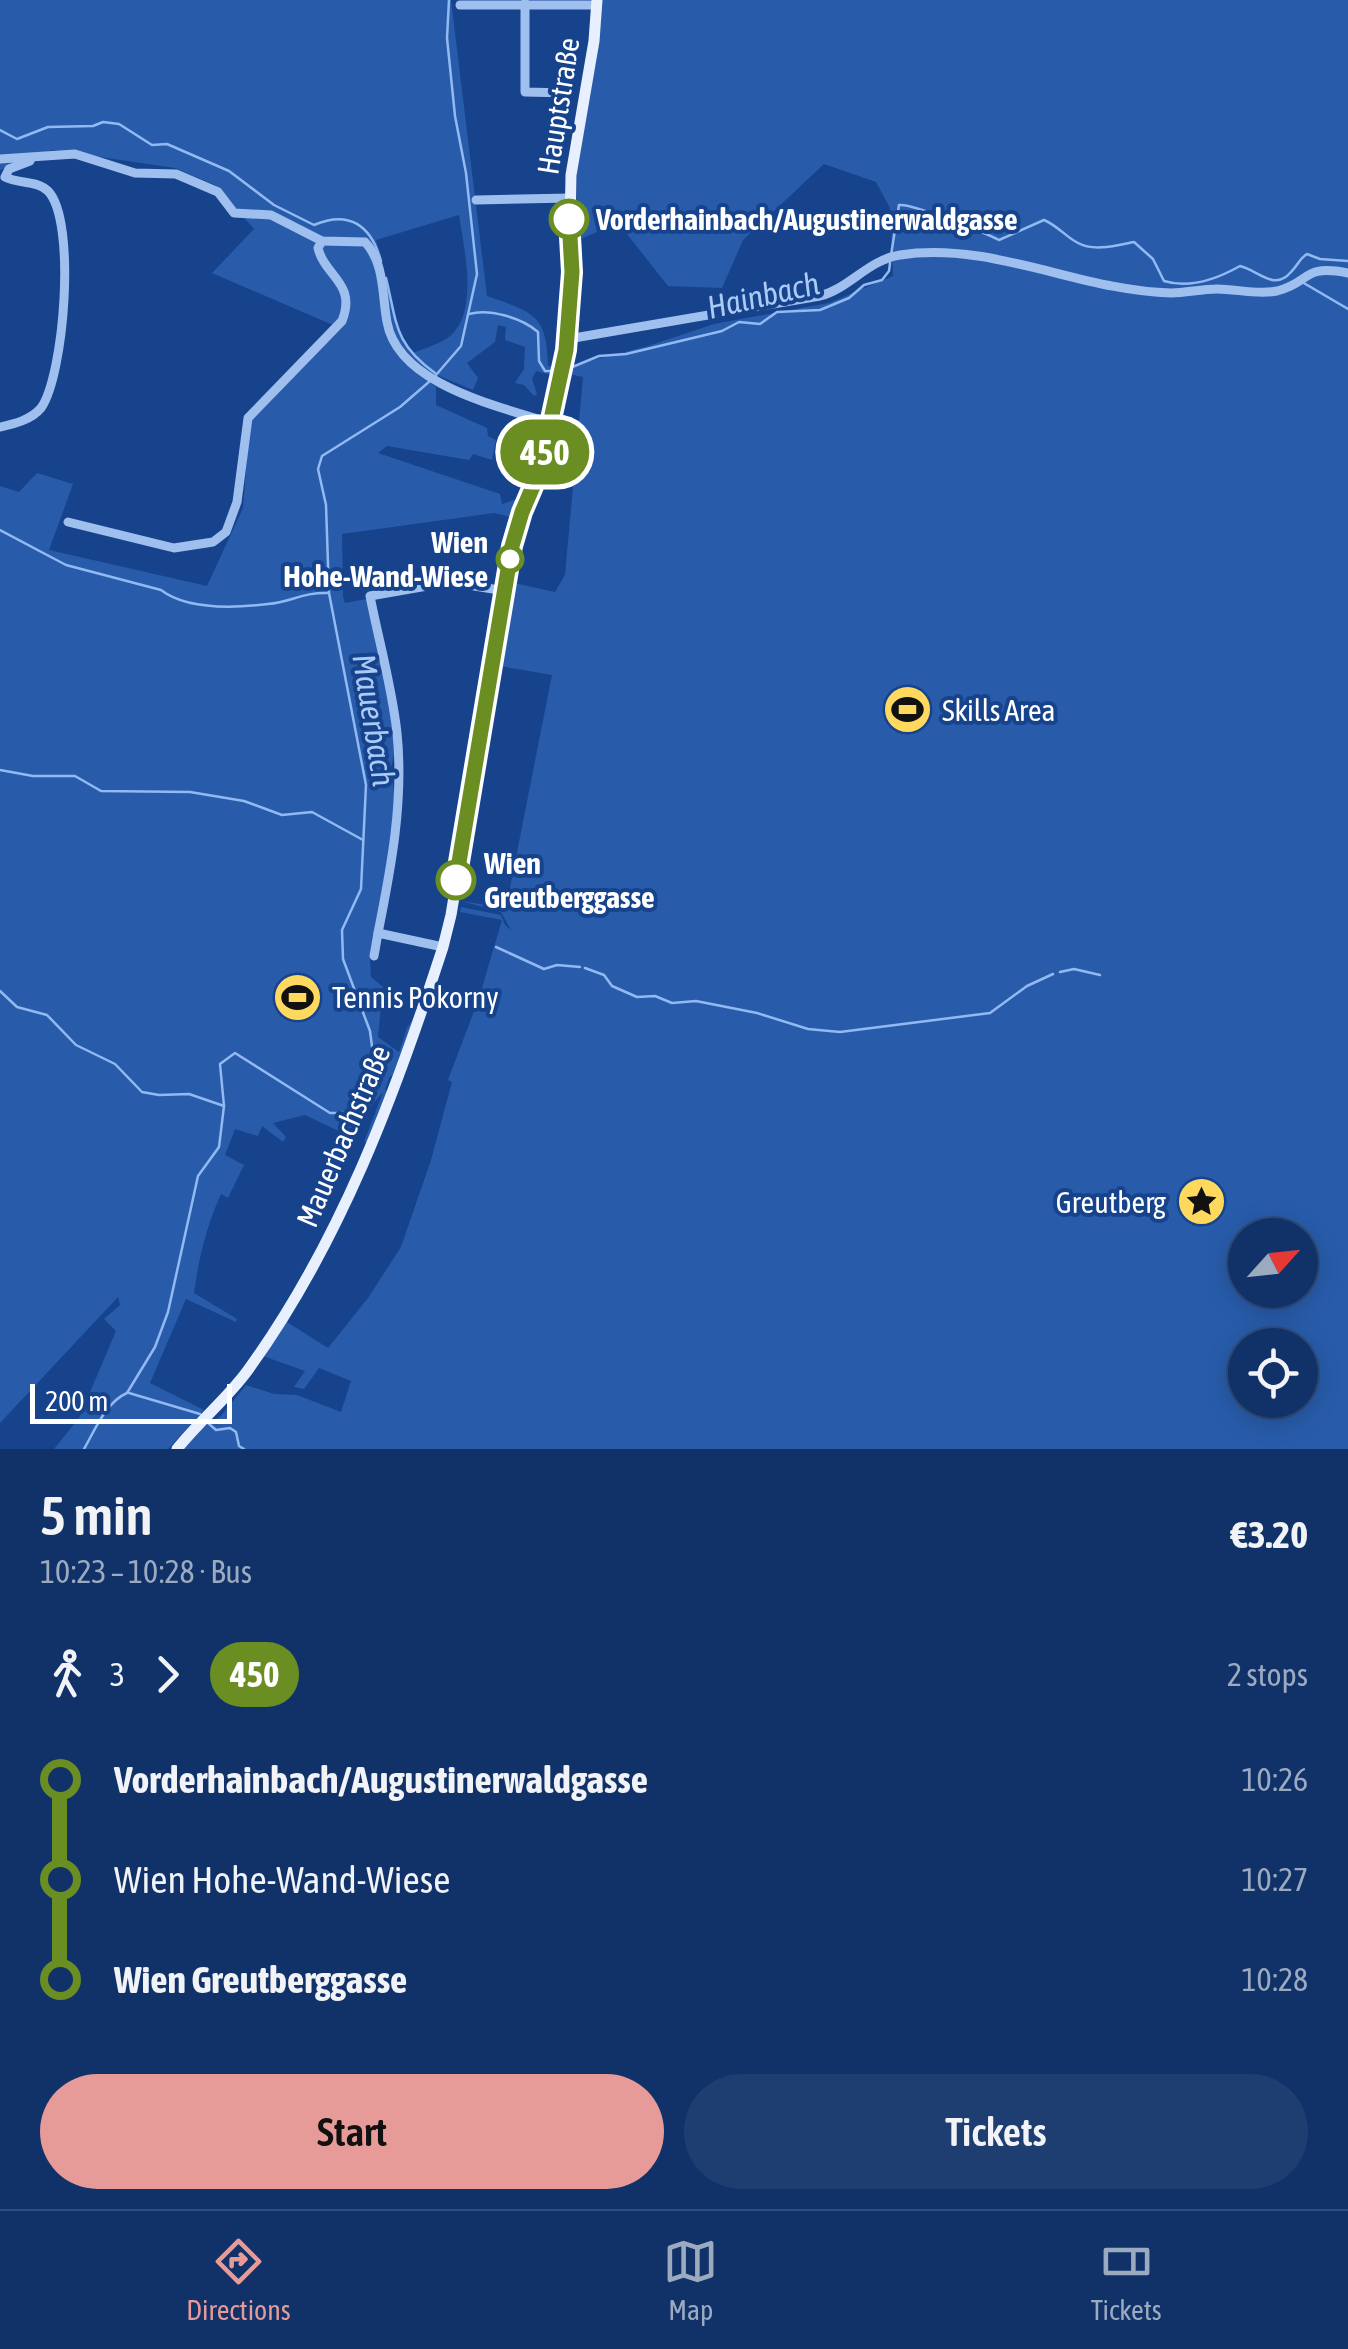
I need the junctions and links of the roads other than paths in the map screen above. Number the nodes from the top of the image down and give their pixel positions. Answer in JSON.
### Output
{"nodes":[{"id":1,"x":525,"y":2,"type":"edge"},
{"id":2,"x":597,"y":3,"type":"edge"},
{"id":3,"x":460,"y":4,"type":"dead end"},
{"id":4,"x":568,"y":92,"type":"dead end"},
{"id":5,"x":38,"y":158,"type":"junction"},
{"id":6,"x":0,"y":159,"type":"edge"},
{"id":7,"x":570,"y":198,"type":"junction"},
{"id":8,"x":476,"y":200,"type":"dead end"},
{"id":9,"x":322,"y":242,"type":"junction"},
{"id":10,"x":1348,"y":273,"type":"edge"},
{"id":11,"x":568,"y":339,"type":"junction"},
{"id":12,"x":550,"y":423,"type":"junction"},
{"id":13,"x":0,"y":427,"type":"edge"},
{"id":14,"x":68,"y":522,"type":"dead end"},
{"id":15,"x":505,"y":591,"type":"junction"},
{"id":16,"x":378,"y":933,"type":"junction"},
{"id":17,"x":443,"y":947,"type":"junction"},
{"id":18,"x":374,"y":956,"type":"dead end"},
{"id":19,"x":176,"y":1449,"type":"edge"}],
"edges":[{"from":1,"to":2,"type":"street"},
{"from":1,"to":3,"type":"street"},
{"from":1,"to":4,"type":"street"},
{"from":2,"to":7,"type":"main road","name":"Hauptstraße"},
{"from":5,"to":6,"type":"street"},
{"from":5,"to":9,"type":"street"},
{"from":5,"to":13,"type":"street"},
{"from":7,"to":8,"type":"street"},
{"from":7,"to":11,"type":"main road","name":"Hauptstraße"},
{"from":9,"to":12,"type":"street"},
{"from":9,"to":14,"type":"street"},
{"from":10,"to":11,"type":"street"},
{"from":11,"to":12,"type":"main road","name":"Mauerbachstraße"},
{"from":12,"to":15,"type":"main road","name":"Mauerbachstraße"},
{"from":15,"to":16,"type":"street"},
{"from":15,"to":17,"type":"main road","name":"Mauerbachstraße"},
{"from":16,"to":17,"type":"street"},
{"from":16,"to":18,"type":"street"},
{"from":17,"to":19,"type":"main road","name":"Mauerbachstraße"}]}
